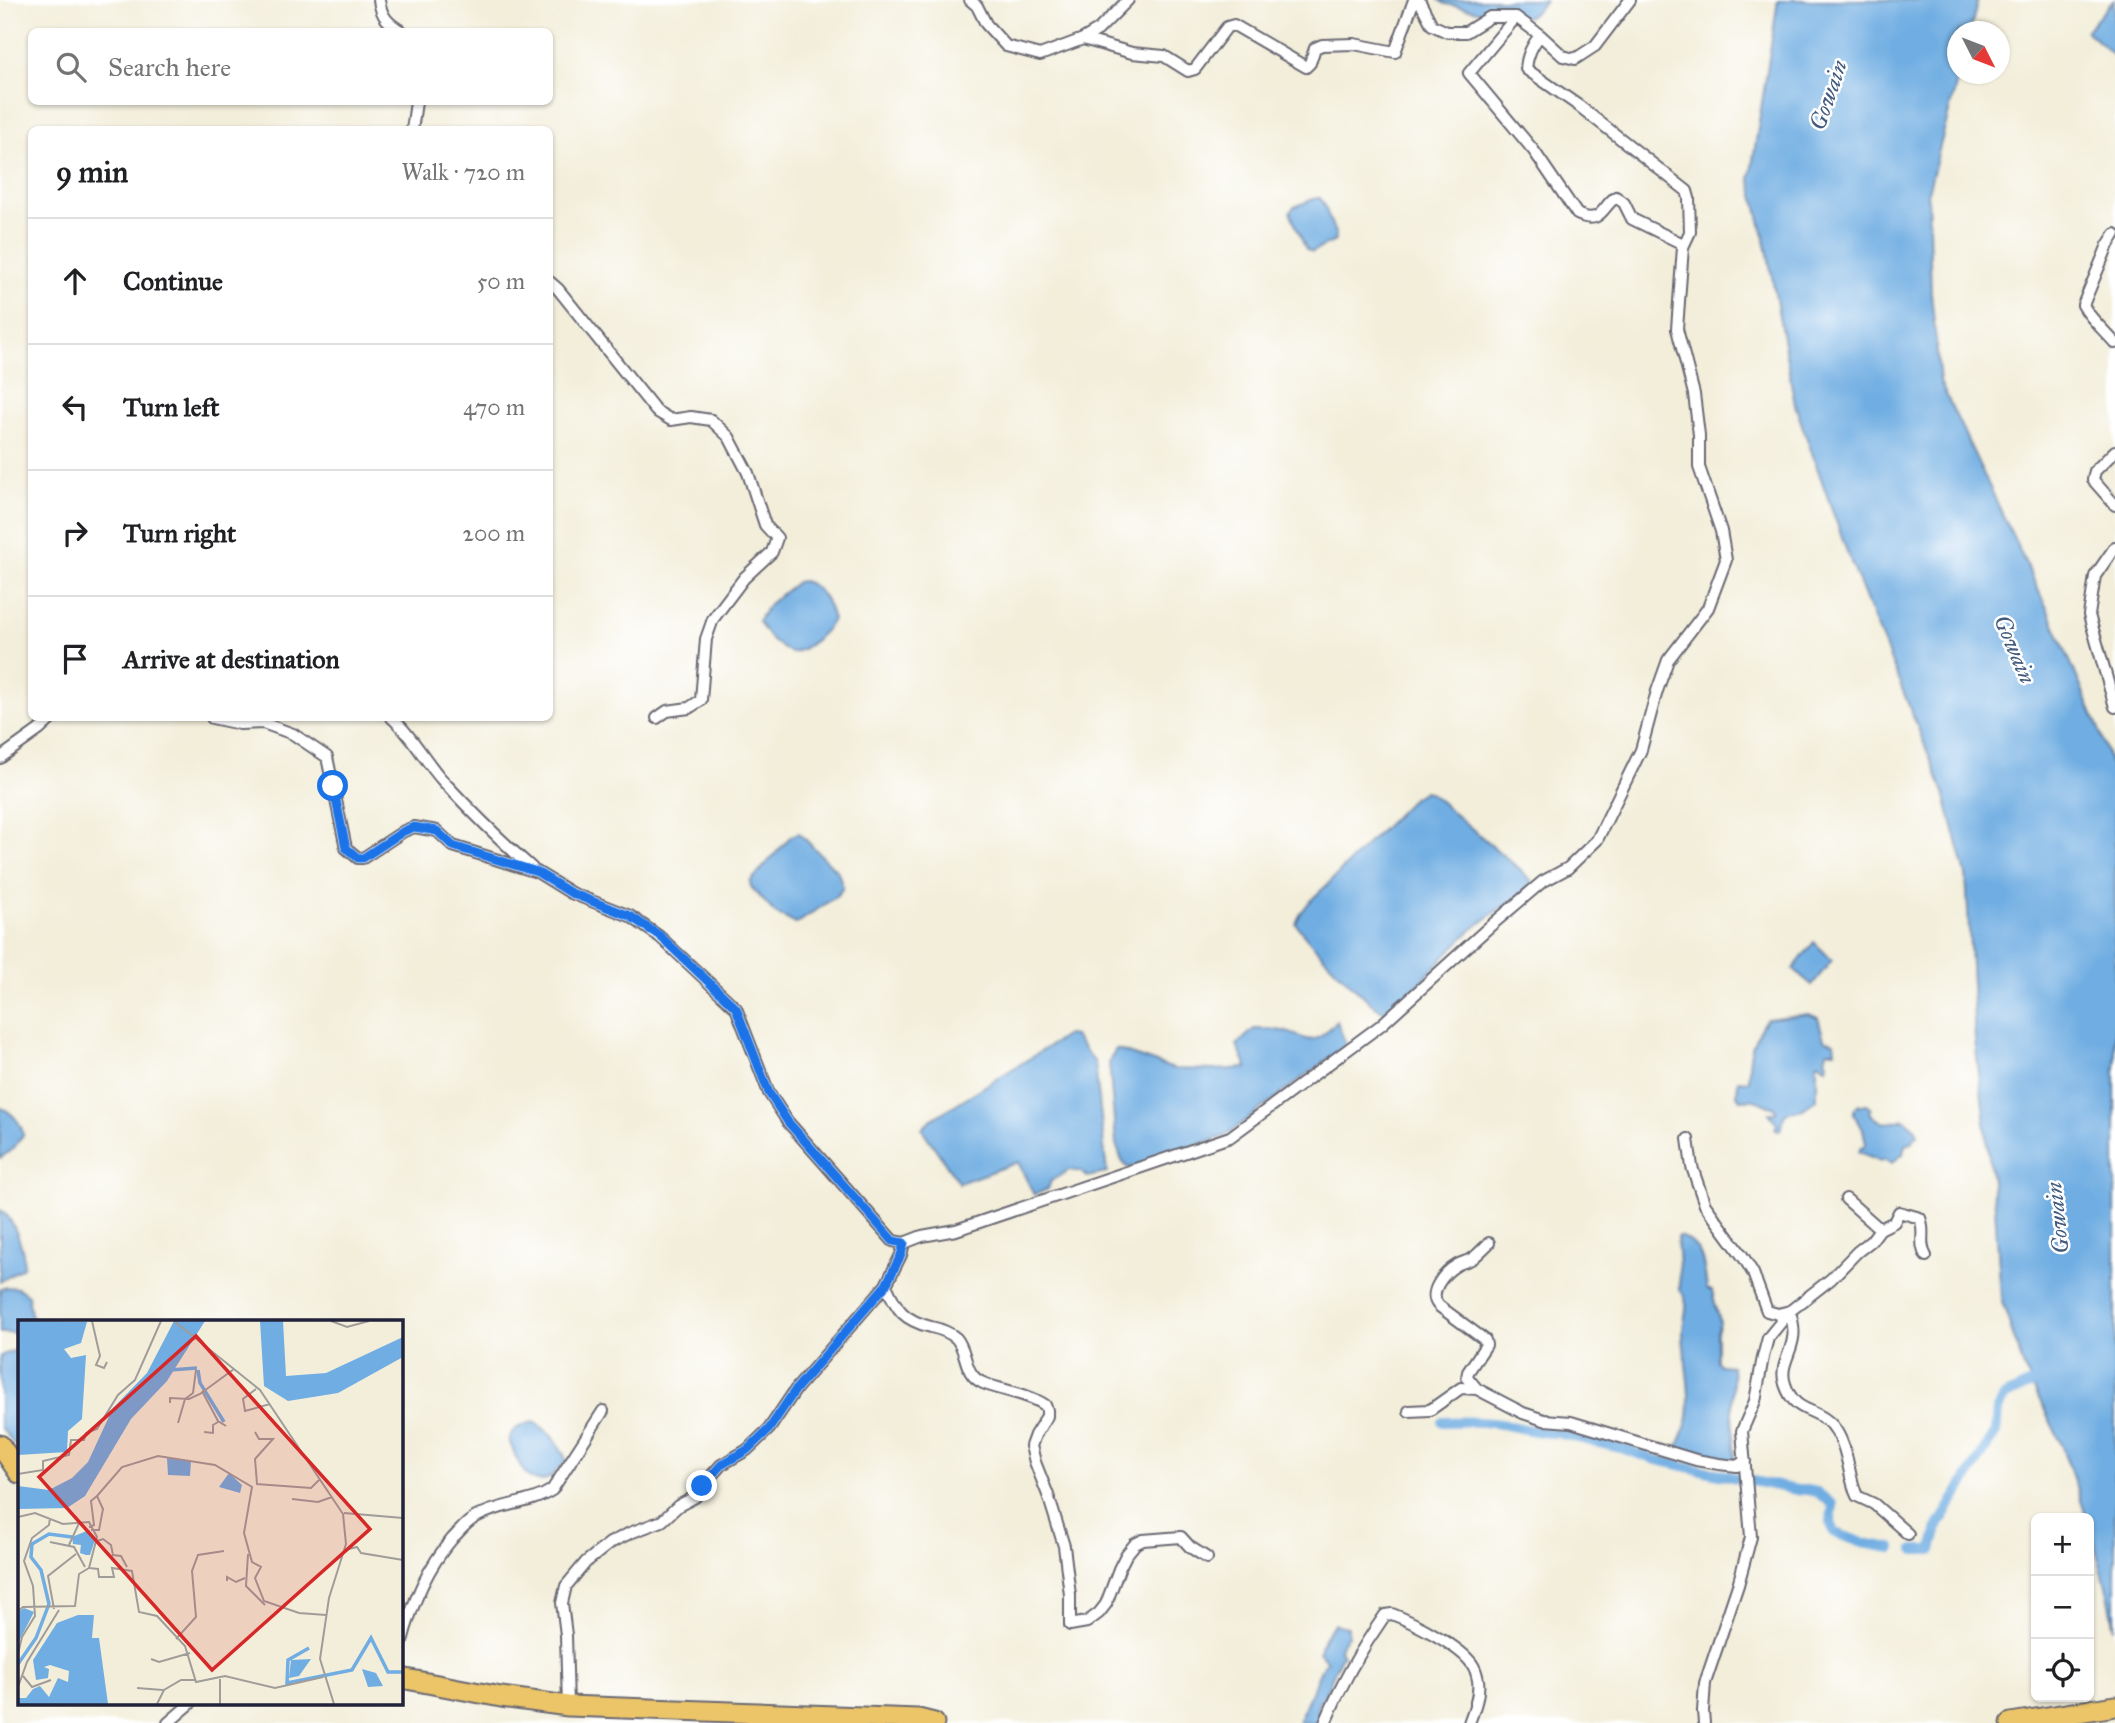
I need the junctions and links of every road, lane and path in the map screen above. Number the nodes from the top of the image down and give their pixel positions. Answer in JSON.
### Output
{"nodes":[{"id":1,"x":379,"y":0,"type":"edge"},
{"id":2,"x":970,"y":0,"type":"edge"},
{"id":3,"x":1128,"y":0,"type":"edge"},
{"id":4,"x":1414,"y":0,"type":"edge"},
{"id":5,"x":1419,"y":0,"type":"edge"},
{"id":6,"x":1624,"y":3,"type":"edge"},
{"id":7,"x":1516,"y":18,"type":"junction"},
{"id":8,"x":397,"y":28,"type":"edge"},
{"id":9,"x":1540,"y":35,"type":"junction"},
{"id":10,"x":1083,"y":39,"type":"junction"},
{"id":11,"x":416,"y":105,"type":"edge"},
{"id":12,"x":413,"y":126,"type":"edge"},
{"id":13,"x":2115,"y":234,"type":"edge"},
{"id":14,"x":1683,"y":247,"type":"junction"},
{"id":15,"x":553,"y":285,"type":"edge"},
{"id":16,"x":2115,"y":343,"type":"edge"},
{"id":17,"x":2115,"y":451,"type":"edge"},
{"id":18,"x":2115,"y":505,"type":"edge"},
{"id":19,"x":2115,"y":547,"type":"edge"},
{"id":20,"x":2115,"y":706,"type":"edge"},
{"id":21,"x":657,"y":718,"type":"dead end"},
{"id":22,"x":49,"y":721,"type":"edge"},
{"id":23,"x":226,"y":721,"type":"edge"},
{"id":24,"x":395,"y":721,"type":"edge"},
{"id":25,"x":0,"y":758,"type":"edge"},
{"id":26,"x":537,"y":872,"type":"junction"},
{"id":27,"x":1688,"y":1139,"type":"dead end"},
{"id":28,"x":1846,"y":1199,"type":"dead end"},
{"id":29,"x":1880,"y":1229,"type":"junction"},
{"id":30,"x":904,"y":1243,"type":"junction"},
{"id":31,"x":1489,"y":1243,"type":"dead end"},
{"id":32,"x":1926,"y":1256,"type":"dead end"},
{"id":33,"x":886,"y":1285,"type":"junction"},
{"id":34,"x":1790,"y":1311,"type":"junction"},
{"id":35,"x":1477,"y":1388,"type":"junction"},
{"id":36,"x":603,"y":1411,"type":"dead end"},
{"id":37,"x":1409,"y":1411,"type":"dead end"},
{"id":38,"x":3,"y":1454,"type":"edge"},
{"id":39,"x":1745,"y":1461,"type":"junction"},
{"id":40,"x":18,"y":1472,"type":"edge"},
{"id":41,"x":1908,"y":1534,"type":"dead end"},
{"id":42,"x":1207,"y":1558,"type":"dead end"},
{"id":43,"x":402,"y":1641,"type":"edge"},
{"id":44,"x":402,"y":1678,"type":"edge"},
{"id":45,"x":188,"y":1706,"type":"edge"},
{"id":46,"x":568,"y":1706,"type":"junction"},
{"id":47,"x":2115,"y":1706,"type":"edge"},
{"id":48,"x":168,"y":1723,"type":"edge"},
{"id":49,"x":934,"y":1723,"type":"edge"},
{"id":50,"x":1325,"y":1723,"type":"edge"},
{"id":51,"x":1469,"y":1723,"type":"edge"},
{"id":52,"x":1704,"y":1723,"type":"edge"},
{"id":53,"x":2011,"y":1723,"type":"edge"}],
"edges":[{"from":1,"to":8,"type":"street"},
{"from":2,"to":10,"type":"street"},
{"from":3,"to":10,"type":"street"},
{"from":4,"to":10,"type":"street"},
{"from":5,"to":7,"type":"street"},
{"from":6,"to":9,"type":"street"},
{"from":7,"to":9,"type":"street"},
{"from":7,"to":14,"type":"street"},
{"from":9,"to":14,"type":"street"},
{"from":11,"to":12,"type":"street"},
{"from":13,"to":16,"type":"street"},
{"from":14,"to":30,"type":"street"},
{"from":15,"to":21,"type":"street"},
{"from":17,"to":18,"type":"street"},
{"from":19,"to":20,"type":"street"},
{"from":22,"to":25,"type":"street"},
{"from":23,"to":26,"type":"street"},
{"from":24,"to":26,"type":"street"},
{"from":26,"to":30,"type":"street"},
{"from":27,"to":34,"type":"street"},
{"from":28,"to":29,"type":"street"},
{"from":29,"to":32,"type":"street"},
{"from":29,"to":34,"type":"street"},
{"from":30,"to":33,"type":"street"},
{"from":31,"to":35,"type":"street"},
{"from":33,"to":42,"type":"street"},
{"from":33,"to":46,"type":"street"},
{"from":34,"to":39,"type":"street"},
{"from":34,"to":41,"type":"street"},
{"from":35,"to":37,"type":"street"},
{"from":35,"to":39,"type":"street"},
{"from":36,"to":43,"type":"street"},
{"from":38,"to":40,"type":"highway"},
{"from":39,"to":52,"type":"street"},
{"from":44,"to":46,"type":"highway"},
{"from":45,"to":48,"type":"street"},
{"from":46,"to":49,"type":"highway"},
{"from":47,"to":53,"type":"highway"},
{"from":50,"to":51,"type":"street"}]}
